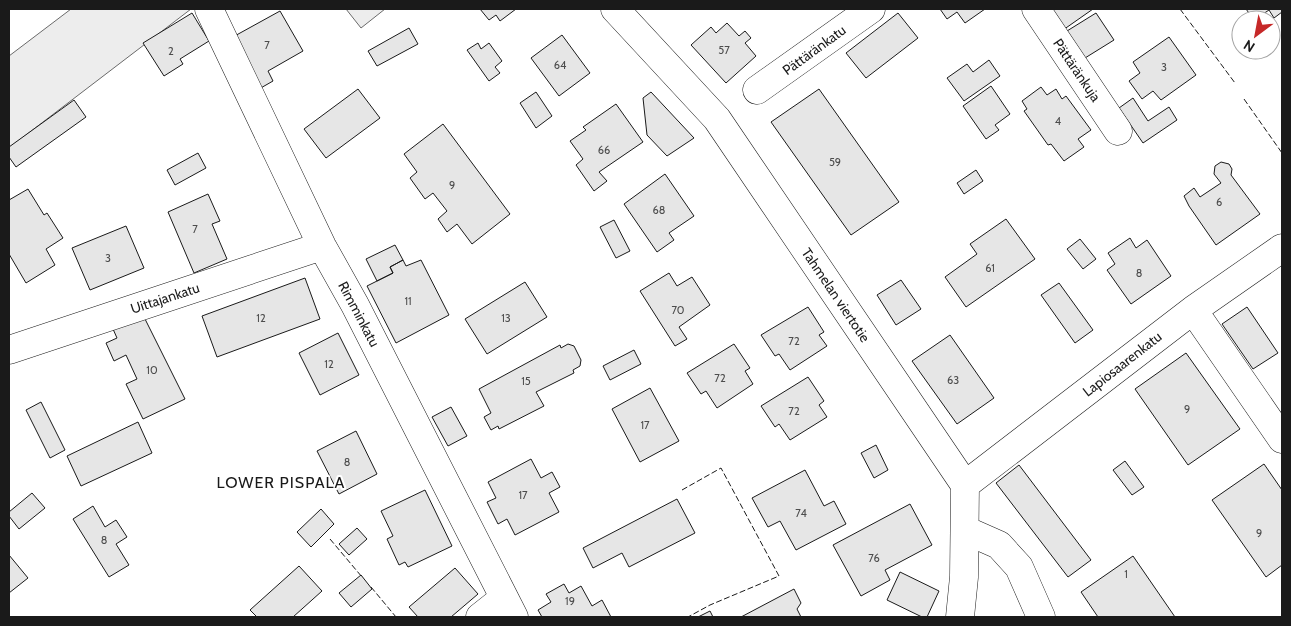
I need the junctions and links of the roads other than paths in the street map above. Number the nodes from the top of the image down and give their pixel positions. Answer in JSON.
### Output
{"nodes":[{"id":1,"x":209,"y":9,"type":"edge"},
{"id":2,"x":614,"y":9,"type":"edge"},
{"id":3,"x":871,"y":9,"type":"edge"},
{"id":4,"x":1036,"y":9,"type":"edge"},
{"id":5,"x":757,"y":90,"type":"dead end"},
{"id":6,"x":1118,"y":131,"type":"dead end"},
{"id":7,"x":322,"y":246,"type":"junction"},
{"id":8,"x":1282,"y":248,"type":"edge"},
{"id":9,"x":1193,"y":310,"type":"junction"},
{"id":10,"x":9,"y":350,"type":"edge"},
{"id":11,"x":1282,"y":439,"type":"edge"},
{"id":12,"x":965,"y":485,"type":"junction"},
{"id":13,"x":966,"y":530,"type":"junction"},
{"id":14,"x":509,"y":608,"type":"edge"},
{"id":15,"x":480,"y":617,"type":"edge"},
{"id":16,"x":960,"y":617,"type":"edge"},
{"id":17,"x":1041,"y":617,"type":"edge"}],
"edges":[{"from":1,"to":7,"type":"street","name":"Rimminkatu"},
{"from":2,"to":12,"type":"street","name":"Tahmelan viertotie"},
{"from":3,"to":5,"type":"street","name":"Pättäränkatu"},
{"from":4,"to":6,"type":"street","name":"Pättäränkuja"},
{"from":7,"to":10,"type":"street","name":"Uittajankatu"},
{"from":7,"to":14,"type":"street","name":"Rimminkatu"},
{"from":8,"to":9,"type":"street","name":"Lapiosaarenkatu"},
{"from":9,"to":11,"type":"street"},
{"from":9,"to":12,"type":"street","name":"Lapiosaarenkatu"},
{"from":12,"to":13,"type":"street"},
{"from":13,"to":16,"type":"street"},
{"from":13,"to":17,"type":"street"},
{"from":14,"to":15,"type":"street"}]}
